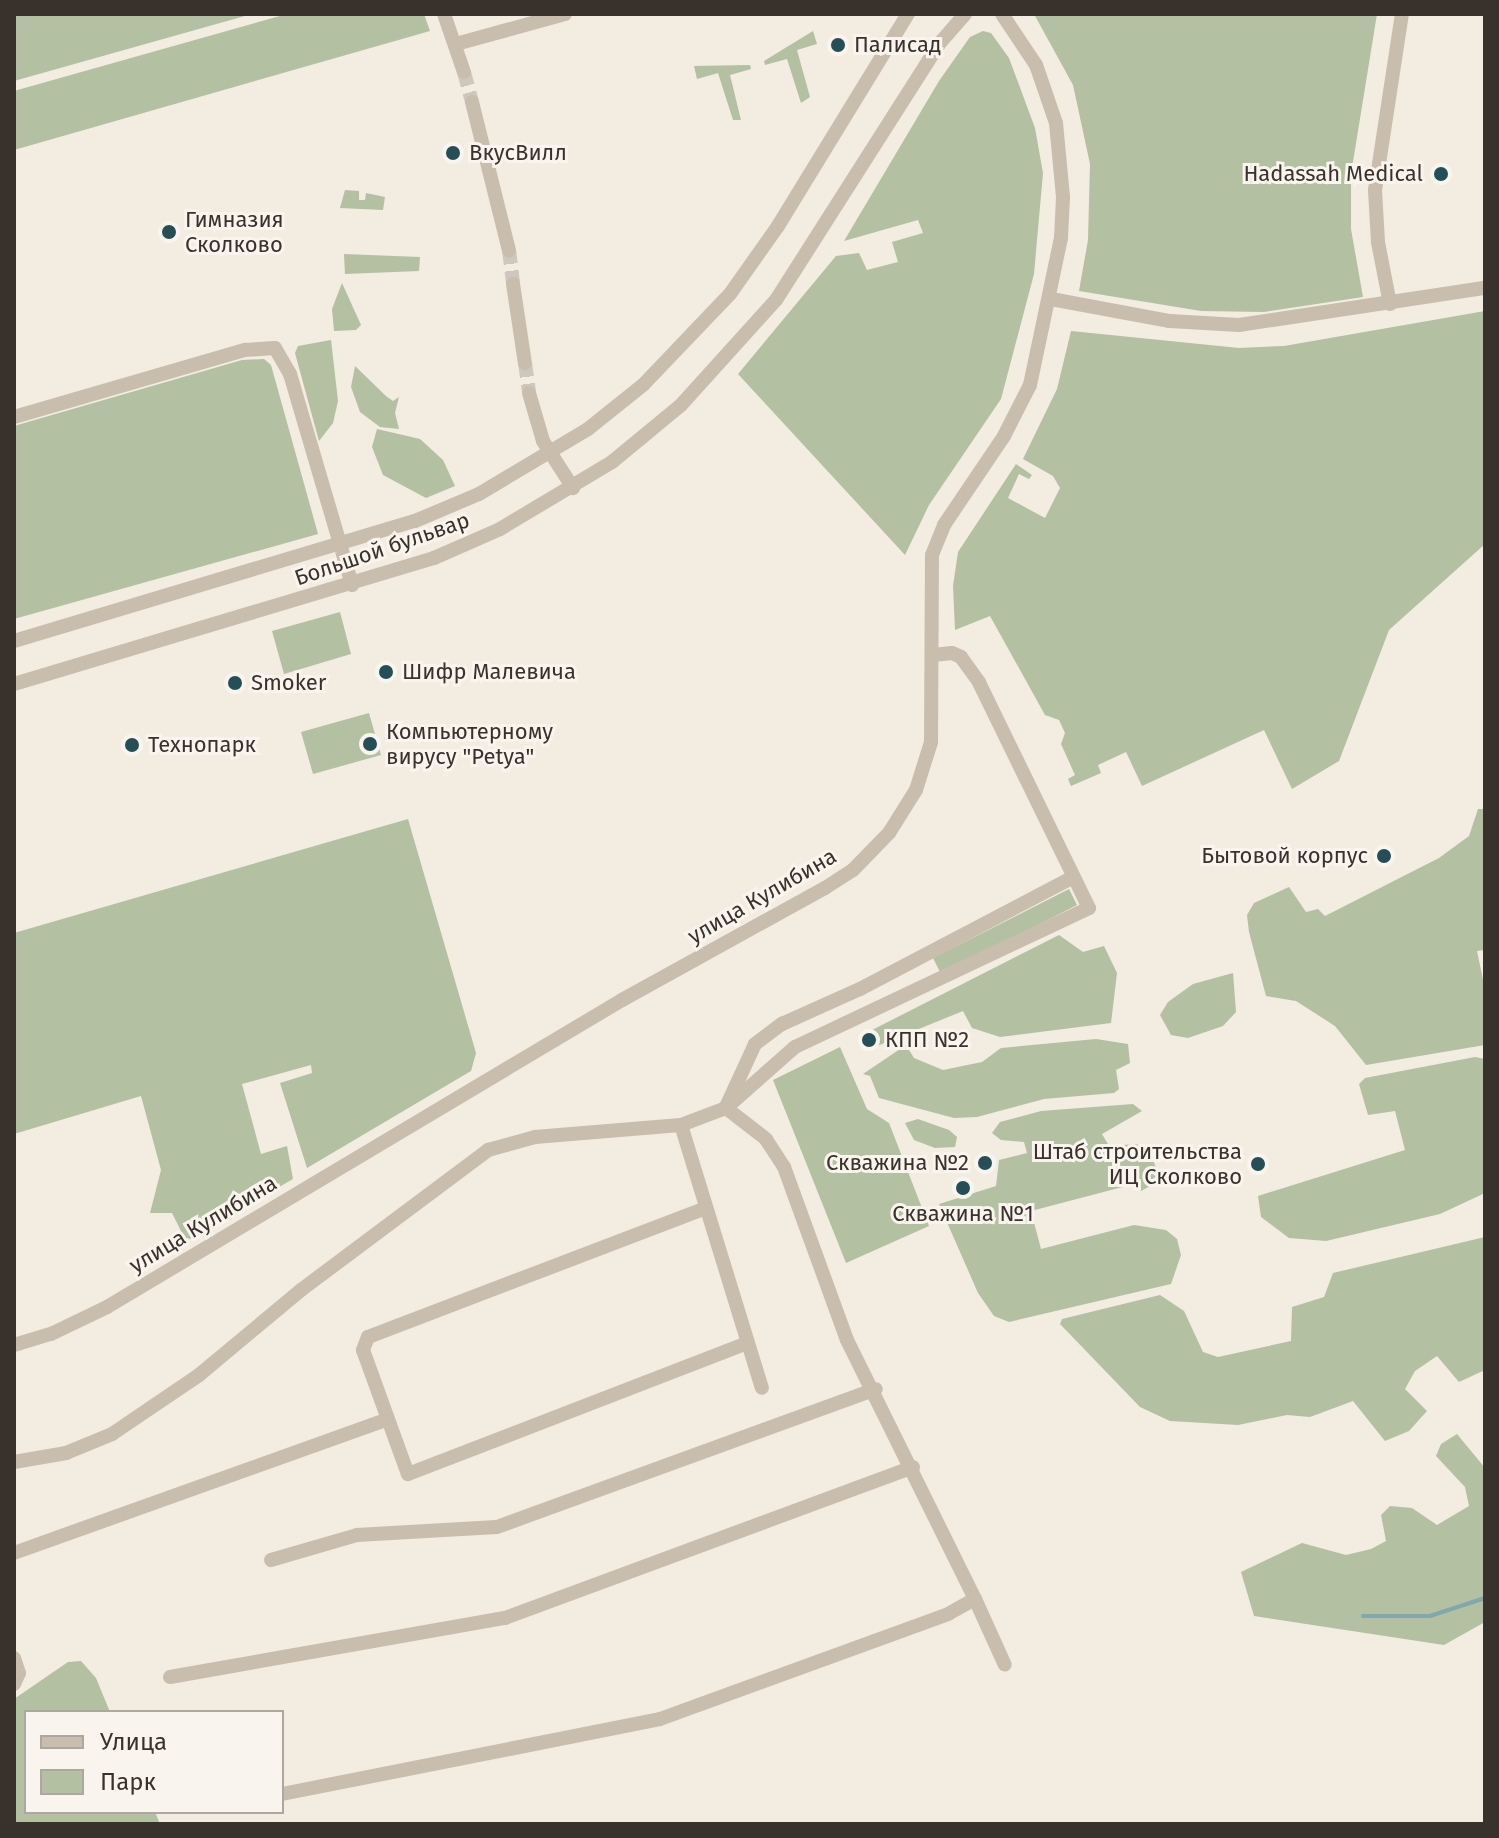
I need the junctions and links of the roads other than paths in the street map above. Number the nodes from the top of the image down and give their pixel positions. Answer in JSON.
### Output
{"nodes":[{"id":1,"x":444,"y":14,"type":"edge"},
{"id":2,"x":565,"y":14,"type":"edge"},
{"id":3,"x":908,"y":14,"type":"edge"},
{"id":4,"x":965,"y":14,"type":"edge"},
{"id":5,"x":1002,"y":14,"type":"edge"},
{"id":6,"x":1402,"y":14,"type":"edge"},
{"id":7,"x":456,"y":44,"type":"junction"},
{"id":8,"x":464,"y":72,"type":"tunnel mouth"},
{"id":9,"x":472,"y":102,"type":"tunnel mouth"},
{"id":10,"x":509,"y":250,"type":"tunnel mouth"},
{"id":11,"x":513,"y":284,"type":"tunnel mouth"},
{"id":12,"x":1485,"y":288,"type":"edge"},
{"id":13,"x":1051,"y":299,"type":"junction"},
{"id":14,"x":1390,"y":304,"type":"junction"},
{"id":15,"x":525,"y":363,"type":"tunnel mouth"},
{"id":16,"x":529,"y":393,"type":"tunnel mouth"},
{"id":17,"x":14,"y":417,"type":"edge"},
{"id":18,"x":550,"y":453,"type":"junction"},
{"id":19,"x":573,"y":488,"type":"junction"},
{"id":20,"x":340,"y":546,"type":"junction"},
{"id":21,"x":352,"y":585,"type":"junction"},
{"id":22,"x":14,"y":641,"type":"edge"},
{"id":23,"x":933,"y":655,"type":"junction"},
{"id":24,"x":14,"y":684,"type":"edge"},
{"id":25,"x":1073,"y":877,"type":"junction"},
{"id":26,"x":885,"y":975,"type":"junction"},
{"id":27,"x":840,"y":998,"type":"junction"},
{"id":28,"x":898,"y":1000,"type":"junction"},
{"id":29,"x":852,"y":1021,"type":"junction"},
{"id":30,"x":726,"y":1108,"type":"junction"},
{"id":31,"x":681,"y":1125,"type":"junction"},
{"id":32,"x":706,"y":1208,"type":"junction"},
{"id":33,"x":747,"y":1343,"type":"junction"},
{"id":34,"x":14,"y":1345,"type":"edge"},
{"id":35,"x":762,"y":1388,"type":"dead end"},
{"id":36,"x":876,"y":1389,"type":"junction"},
{"id":37,"x":386,"y":1420,"type":"junction"},
{"id":38,"x":14,"y":1462,"type":"edge"},
{"id":39,"x":913,"y":1467,"type":"junction"},
{"id":40,"x":14,"y":1553,"type":"edge"},
{"id":41,"x":271,"y":1560,"type":"dead end"},
{"id":42,"x":975,"y":1599,"type":"junction"},
{"id":43,"x":14,"y":1658,"type":"edge"},
{"id":44,"x":1005,"y":1665,"type":"dead end"},
{"id":45,"x":170,"y":1677,"type":"dead end"},
{"id":46,"x":14,"y":1684,"type":"edge"},
{"id":47,"x":284,"y":1794,"type":"edge"}],
"edges":[{"from":1,"to":7,"type":"street"},
{"from":2,"to":7,"type":"street"},
{"from":3,"to":18,"type":"street","name":"Большой бульвар"},
{"from":4,"to":19,"type":"street","name":"Большой бульвар"},
{"from":5,"to":13,"type":"street","name":"улица Кулибина"},
{"from":6,"to":14,"type":"street"},
{"from":7,"to":8,"type":"street"},
{"from":9,"to":10,"type":"street"},
{"from":11,"to":15,"type":"street"},
{"from":12,"to":14,"type":"street"},
{"from":13,"to":14,"type":"street"},
{"from":13,"to":23,"type":"street","name":"улица Кулибина"},
{"from":16,"to":18,"type":"street"},
{"from":17,"to":20,"type":"street"},
{"from":18,"to":19,"type":"street"},
{"from":18,"to":20,"type":"street","name":"Большой бульвар"},
{"from":19,"to":21,"type":"street","name":"Большой бульвар"},
{"from":20,"to":21,"type":"street"},
{"from":20,"to":22,"type":"street","name":"Большой бульвар"},
{"from":21,"to":24,"type":"street","name":"Большой бульвар"},
{"from":23,"to":25,"type":"street"},
{"from":23,"to":34,"type":"street","name":"улица Кулибина"},
{"from":25,"to":26,"type":"street"},
{"from":25,"to":28,"type":"street"},
{"from":26,"to":27,"type":"street"},
{"from":26,"to":28,"type":"street"},
{"from":27,"to":29,"type":"street"},
{"from":27,"to":30,"type":"street"},
{"from":28,"to":29,"type":"street"},
{"from":29,"to":30,"type":"street"},
{"from":30,"to":31,"type":"street"},
{"from":30,"to":36,"type":"street"},
{"from":31,"to":32,"type":"street"},
{"from":31,"to":38,"type":"street"},
{"from":32,"to":33,"type":"street"},
{"from":32,"to":37,"type":"street"},
{"from":33,"to":35,"type":"street"},
{"from":33,"to":37,"type":"street"},
{"from":36,"to":39,"type":"street"},
{"from":36,"to":41,"type":"street"},
{"from":37,"to":40,"type":"street"},
{"from":39,"to":42,"type":"street"},
{"from":39,"to":45,"type":"street"},
{"from":42,"to":44,"type":"street"},
{"from":42,"to":47,"type":"street"},
{"from":43,"to":46,"type":"street"}]}
